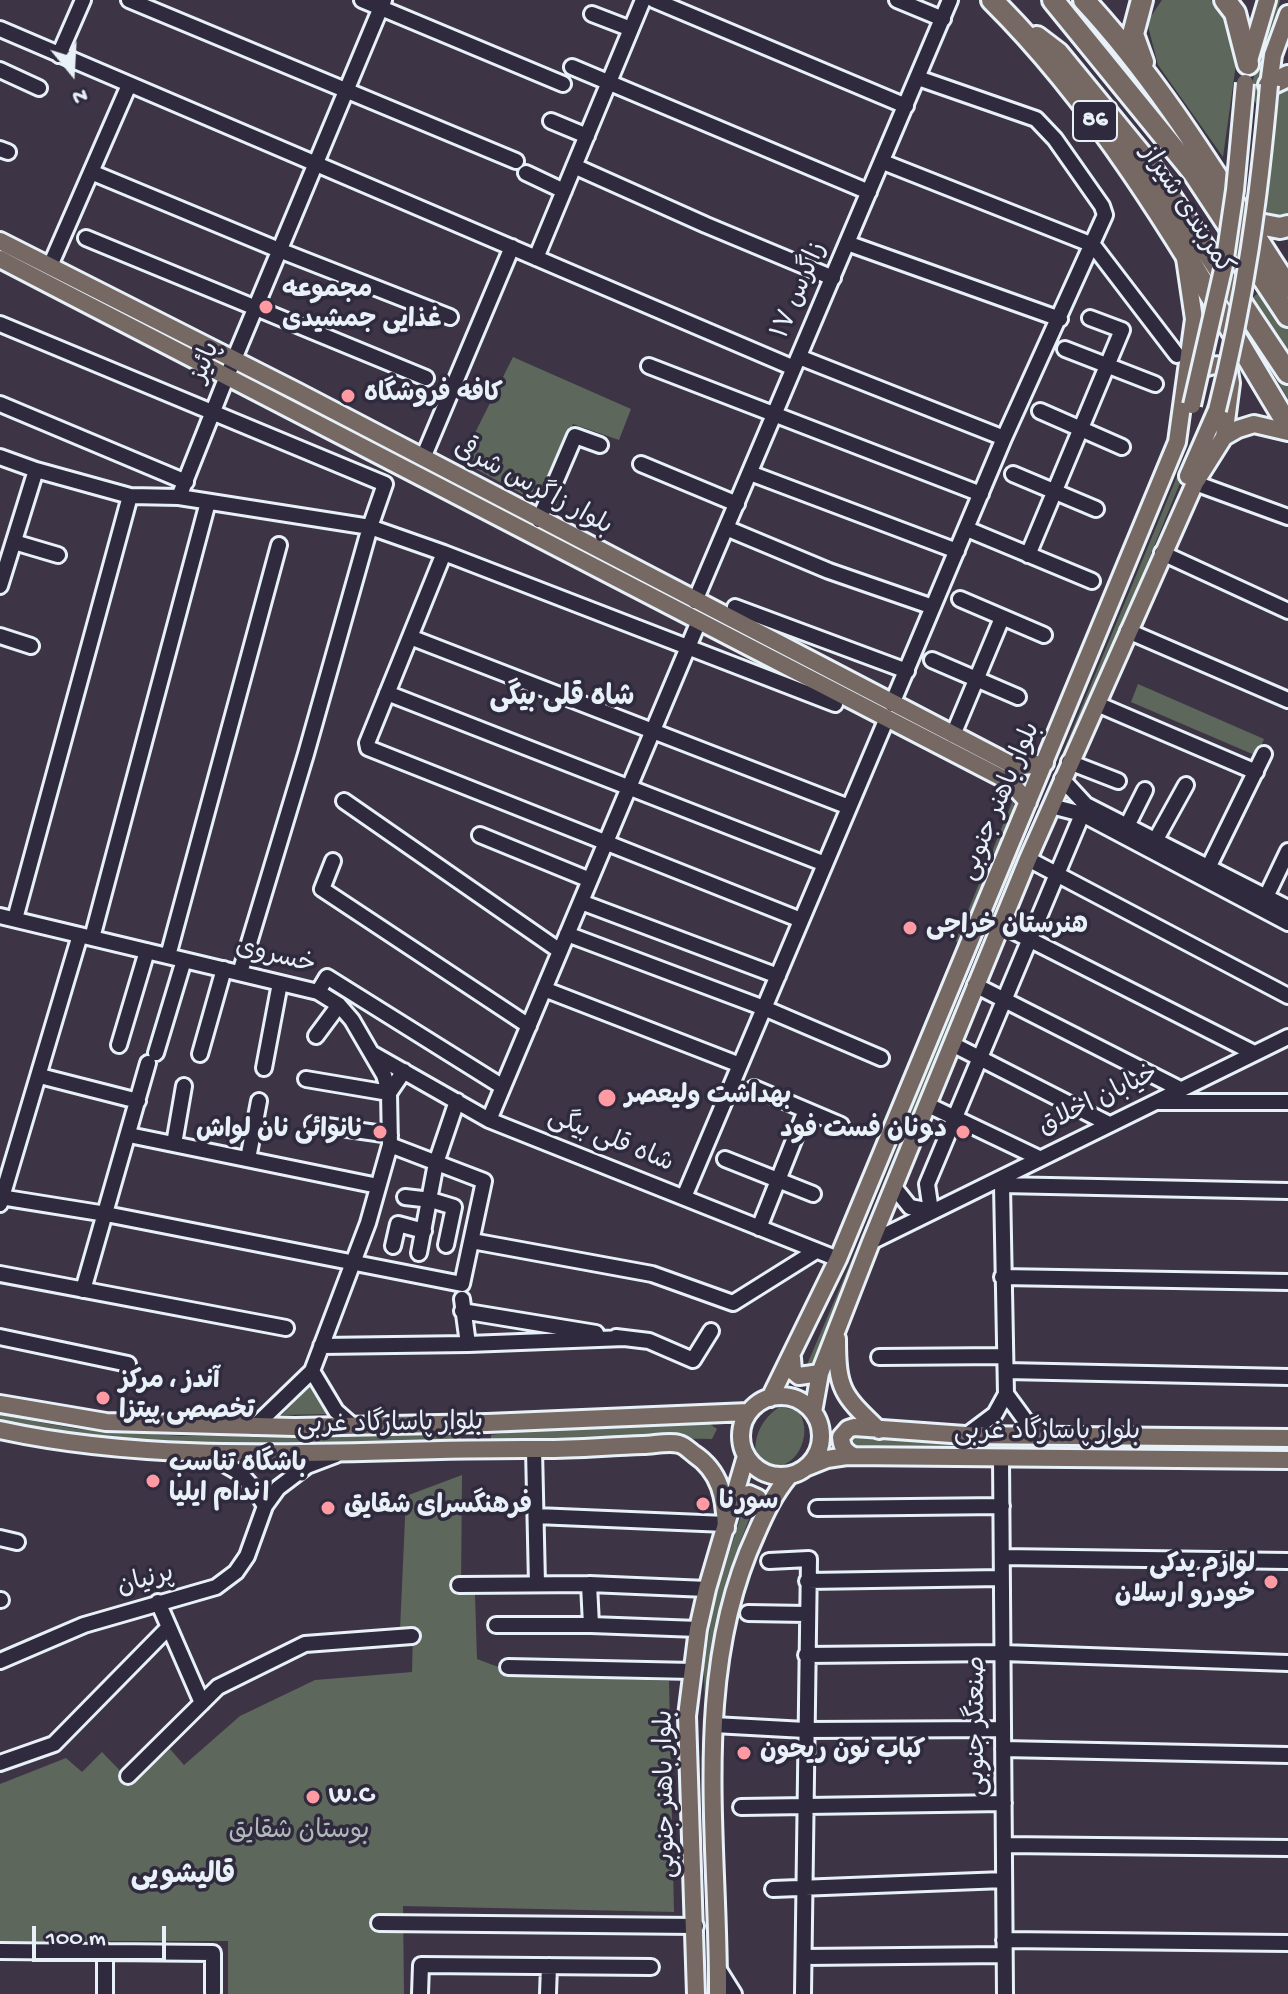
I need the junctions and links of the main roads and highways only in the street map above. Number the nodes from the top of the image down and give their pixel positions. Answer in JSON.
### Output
{"nodes":[{"id":1,"x":1053,"y":0,"type":"edge"},
{"id":2,"x":1084,"y":0,"type":"edge"},
{"id":3,"x":1142,"y":0,"type":"edge"},
{"id":4,"x":1225,"y":0,"type":"edge"},
{"id":5,"x":1267,"y":0,"type":"edge"},
{"id":6,"x":999,"y":6,"type":"edge"},
{"id":7,"x":1288,"y":14,"type":"edge"},
{"id":8,"x":1246,"y":74,"type":"junction"},
{"id":9,"x":1288,"y":76,"type":"edge"},
{"id":10,"x":1152,"y":84,"type":"junction"},
{"id":11,"x":1269,"y":85,"type":"junction"},
{"id":12,"x":1244,"y":221,"type":"junction"},
{"id":13,"x":1288,"y":226,"type":"edge"},
{"id":14,"x":0,"y":241,"type":"edge"},
{"id":15,"x":1184,"y":253,"type":"junction"},
{"id":16,"x":0,"y":259,"type":"edge"},
{"id":17,"x":1288,"y":287,"type":"edge"},
{"id":18,"x":1288,"y":316,"type":"edge"},
{"id":19,"x":157,"y":330,"type":"junction"},
{"id":20,"x":1288,"y":373,"type":"edge"},
{"id":21,"x":1184,"y":377,"type":"junction"},
{"id":22,"x":298,"y":392,"type":"junction"},
{"id":23,"x":289,"y":407,"type":"junction"},
{"id":24,"x":1288,"y":425,"type":"edge"},
{"id":25,"x":1288,"y":432,"type":"edge"},
{"id":26,"x":1224,"y":437,"type":"junction"},
{"id":27,"x":586,"y":554,"type":"junction"},
{"id":28,"x":1095,"y":644,"type":"junction"},
{"id":29,"x":1119,"y":653,"type":"junction"},
{"id":30,"x":794,"y":661,"type":"junction"},
{"id":31,"x":889,"y":711,"type":"junction"},
{"id":32,"x":1045,"y":763,"type":"junction"},
{"id":33,"x":1013,"y":774,"type":"junction"},
{"id":34,"x":1028,"y":802,"type":"junction"},
{"id":35,"x":837,"y":1330,"type":"junction"},
{"id":36,"x":792,"y":1358,"type":"junction"},
{"id":37,"x":820,"y":1373,"type":"junction"},
{"id":38,"x":770,"y":1398,"type":"junction"},
{"id":39,"x":0,"y":1404,"type":"edge"},
{"id":40,"x":749,"y":1412,"type":"junction"},
{"id":41,"x":813,"y":1412,"type":"junction"},
{"id":42,"x":487,"y":1423,"type":"junction"},
{"id":43,"x":0,"y":1430,"type":"edge"},
{"id":44,"x":879,"y":1430,"type":"junction"},
{"id":45,"x":1147,"y":1437,"type":"junction"},
{"id":46,"x":1288,"y":1438,"type":"edge"},
{"id":47,"x":489,"y":1447,"type":"junction"},
{"id":48,"x":746,"y":1456,"type":"junction"},
{"id":49,"x":854,"y":1456,"type":"junction"},
{"id":50,"x":1147,"y":1458,"type":"junction"},
{"id":51,"x":1288,"y":1460,"type":"edge"},
{"id":52,"x":807,"y":1467,"type":"junction"},
{"id":53,"x":789,"y":1476,"type":"junction"},
{"id":54,"x":733,"y":1498,"type":"junction"},
{"id":55,"x":765,"y":1514,"type":"junction"},
{"id":56,"x":726,"y":1526,"type":"junction"},
{"id":57,"x":695,"y":1990,"type":"edge"},
{"id":58,"x":719,"y":1994,"type":"edge"}],
"edges":[{"from":1,"to":18,"type":"highway"},
{"from":2,"to":10,"type":"highway","name":"کمربندی شیراز","number":"86"},
{"from":3,"to":10,"type":"highway"},
{"from":4,"to":8,"type":"highway"},
{"from":5,"to":8,"type":"main road"},
{"from":6,"to":15,"type":"highway","name":"کمربندی شیراز","number":"86"},
{"from":6,"to":20,"type":"highway"},
{"from":7,"to":11,"type":"main road"},
{"from":8,"to":28,"type":"main road","bridge":true},
{"from":9,"to":11,"type":"highway"},
{"from":10,"to":12,"type":"highway","name":"کمربندی شیراز","number":"86"},
{"from":11,"to":29,"type":"main road","bridge":true},
{"from":12,"to":13,"type":"highway"},
{"from":12,"to":17,"type":"highway","name":"کمربندی شیراز","number":"86"},
{"from":14,"to":19,"type":"main road","name":"بلوار زاگرس شرقی"},
{"from":15,"to":21,"type":"main road","name":"بلوار باهنر جنوبی"},
{"from":15,"to":24,"type":"highway","name":"کمربندی شیراز","number":"86"},
{"from":16,"to":19,"type":"main road","name":"بلوار زاگرس شرقی"},
{"from":19,"to":22,"type":"main road","name":"بلوار زاگرس شرقی"},
{"from":19,"to":23,"type":"main road","name":"بلوار زاگرس شرقی"},
{"from":21,"to":26,"type":"main road"},
{"from":21,"to":28,"type":"main road","name":"بلوار باهنر جنوبی"},
{"from":22,"to":23,"type":"main road"},
{"from":22,"to":27,"type":"main road","name":"بلوار زاگرس شرقی"},
{"from":23,"to":27,"type":"main road","name":"بلوار زاگرس شرقی"},
{"from":25,"to":26,"type":"main road"},
{"from":26,"to":29,"type":"main road","name":"بلوار باهنر جنوبی"},
{"from":27,"to":30,"type":"main road","name":"بلوار زاگرس شرقی"},
{"from":27,"to":30,"type":"main road","name":"بلوار زاگرس شرقی"},
{"from":28,"to":32,"type":"main road","name":"بلوار باهنر جنوبی"},
{"from":29,"to":35,"type":"main road","name":"بلوار باهنر جنوبی"},
{"from":30,"to":31,"type":"main road","name":"بلوار زاگرس شرقی"},
{"from":31,"to":33,"type":"main road","name":"بلوار زاگرس شرقی"},
{"from":31,"to":33,"type":"main road","name":"بلوار زاگرس شرقی"},
{"from":32,"to":33,"type":"main road"},
{"from":32,"to":34,"type":"main road","name":"بلوار باهنر جنوبی"},
{"from":33,"to":34,"type":"main road","name":"بلوار زاگرس شرقی"},
{"from":34,"to":36,"type":"main road","name":"بلوار باهنر جنوبی"},
{"from":35,"to":37,"type":"main road","name":"بلوار باهنر جنوبی"},
{"from":35,"to":44,"type":"main road"},
{"from":36,"to":37,"type":"main road"},
{"from":36,"to":38,"type":"main road","name":"بلوار باهنر جنوبی"},
{"from":37,"to":41,"type":"main road","name":"بلوار باهنر جنوبی"},
{"from":38,"to":40,"type":"main road"},
{"from":38,"to":41,"type":"main road"},
{"from":39,"to":42,"type":"main road","name":"بلوار پاسارگاد غربی"},
{"from":40,"to":42,"type":"main road","name":"بلوار پاسارگاد غربی"},
{"from":40,"to":48,"type":"main road"},
{"from":41,"to":52,"type":"main road"},
{"from":42,"to":47,"type":"main road"},
{"from":43,"to":47,"type":"main road","name":"بلوار پاسارگاد غربی"},
{"from":44,"to":45,"type":"main road","name":"بلوار پاسارگاد غربی"},
{"from":44,"to":49,"type":"main road","name":"بلوار پاسارگاد غربی"},
{"from":45,"to":46,"type":"main road","name":"بلوار پاسارگاد غربی"},
{"from":45,"to":50,"type":"main road"},
{"from":47,"to":56,"type":"main road","name":"بلوار پاسارگاد غربی"},
{"from":48,"to":53,"type":"main road"},
{"from":48,"to":54,"type":"main road","name":"بلوار باهنر جنوبی"},
{"from":49,"to":50,"type":"main road","name":"بلوار پاسارگاد غربی"},
{"from":49,"to":52,"type":"main road","name":"بلوار پاسارگاد غربی"},
{"from":50,"to":51,"type":"main road","name":"بلوار پاسارگاد غربی"},
{"from":52,"to":53,"type":"main road"},
{"from":53,"to":55,"type":"main road","name":"بلوار باهنر جنوبی"},
{"from":54,"to":55,"type":"main road"},
{"from":54,"to":56,"type":"main road","name":"بلوار باهنر جنوبی"},
{"from":55,"to":58,"type":"main road","name":"بلوار باهنر جنوبی"},
{"from":56,"to":57,"type":"main road","name":"بلوار باهنر جنوبی"}]}
